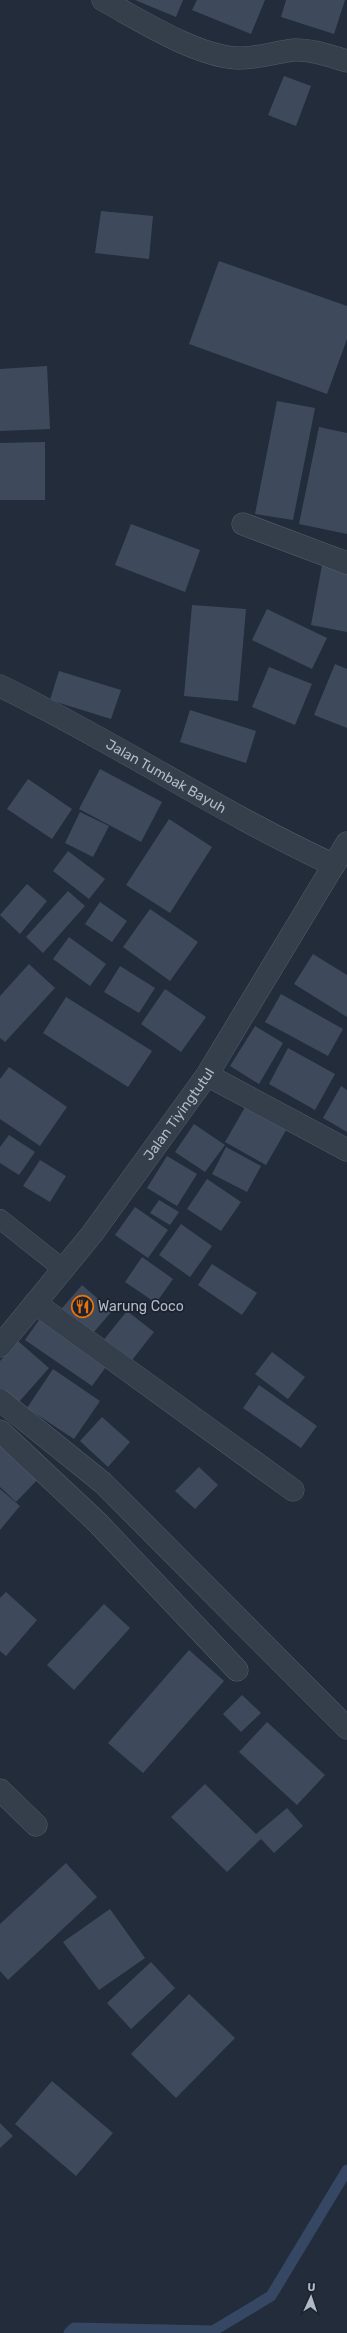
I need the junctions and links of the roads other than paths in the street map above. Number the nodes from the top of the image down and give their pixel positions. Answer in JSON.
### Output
{"nodes":[{"id":1,"x":103,"y":0,"type":"edge"},
{"id":2,"x":347,"y":60,"type":"edge"},
{"id":3,"x":243,"y":524,"type":"dead end"},
{"id":4,"x":347,"y":563,"type":"edge"},
{"id":5,"x":0,"y":686,"type":"edge"},
{"id":6,"x":347,"y":843,"type":"edge"},
{"id":7,"x":340,"y":867,"type":"edge"},
{"id":8,"x":207,"y":1075,"type":"junction"},
{"id":9,"x":347,"y":1150,"type":"edge"},
{"id":10,"x":0,"y":1219,"type":"edge"},
{"id":11,"x":63,"y":1269,"type":"junction"},
{"id":12,"x":35,"y":1303,"type":"junction"},
{"id":13,"x":0,"y":1346,"type":"edge"},
{"id":14,"x":0,"y":1400,"type":"edge"},
{"id":15,"x":0,"y":1431,"type":"edge"},
{"id":16,"x":292,"y":1490,"type":"dead end"},
{"id":17,"x":237,"y":1670,"type":"dead end"},
{"id":18,"x":347,"y":1728,"type":"edge"},
{"id":19,"x":0,"y":1790,"type":"edge"},
{"id":20,"x":36,"y":1826,"type":"dead end"}],
"edges":[{"from":1,"to":2,"type":"street"},
{"from":3,"to":4,"type":"street"},
{"from":5,"to":7,"type":"street","name":"Jalan Tumbak Bayuh"},
{"from":6,"to":7,"type":"street","name":"Jalan Tiyingtutul"},
{"from":7,"to":8,"type":"street","name":"Jalan Tiyingtutul"},
{"from":8,"to":9,"type":"street"},
{"from":8,"to":11,"type":"street","name":"Jalan Tiyingtutul"},
{"from":10,"to":11,"type":"lane"},
{"from":11,"to":12,"type":"street","name":"Jalan Tiyingtutul"},
{"from":12,"to":13,"type":"street","name":"Jalan Tiyingtutul"},
{"from":12,"to":16,"type":"street"},
{"from":14,"to":18,"type":"street"},
{"from":15,"to":17,"type":"street"},
{"from":19,"to":20,"type":"street"}]}
